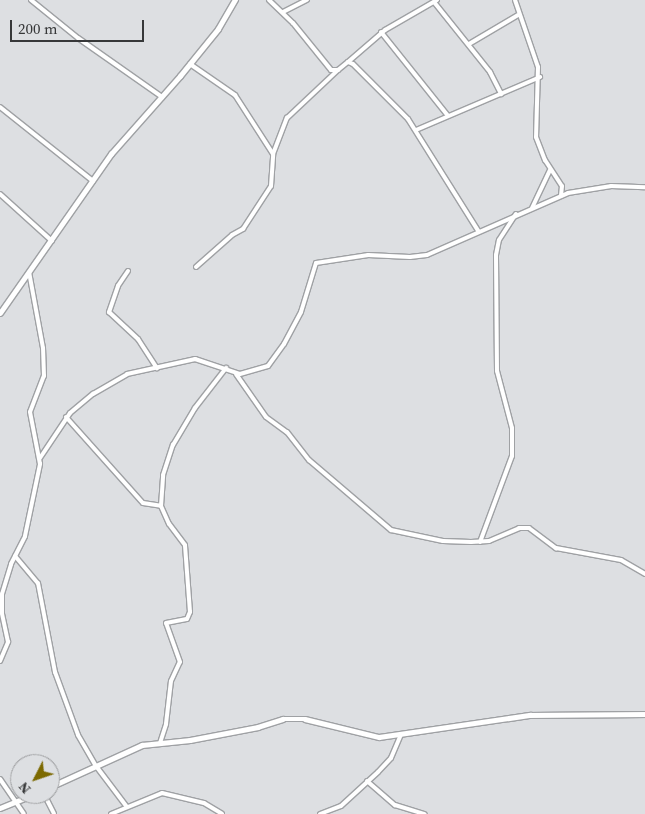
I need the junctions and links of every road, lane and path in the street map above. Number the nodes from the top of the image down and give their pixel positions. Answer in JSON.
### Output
{"nodes":[{"id":1,"x":31,"y":0,"type":"edge"},
{"id":2,"x":235,"y":0,"type":"edge"},
{"id":3,"x":270,"y":0,"type":"edge"},
{"id":4,"x":307,"y":0,"type":"edge"},
{"id":5,"x":515,"y":0,"type":"edge"},
{"id":6,"x":435,"y":1,"type":"edge"},
{"id":7,"x":283,"y":12,"type":"junction"},
{"id":8,"x":518,"y":15,"type":"junction"},
{"id":9,"x":381,"y":32,"type":"junction"},
{"id":10,"x":469,"y":44,"type":"junction"},
{"id":11,"x":348,"y":62,"type":"junction"},
{"id":12,"x":190,"y":64,"type":"junction"},
{"id":13,"x":338,"y":70,"type":"junction"},
{"id":14,"x":540,"y":77,"type":"junction"},
{"id":15,"x":501,"y":94,"type":"junction"},
{"id":16,"x":162,"y":97,"type":"junction"},
{"id":17,"x":0,"y":107,"type":"edge"},
{"id":18,"x":448,"y":116,"type":"junction"},
{"id":19,"x":416,"y":130,"type":"junction"},
{"id":20,"x":273,"y":154,"type":"junction"},
{"id":21,"x":550,"y":167,"type":"junction"},
{"id":22,"x":93,"y":181,"type":"junction"},
{"id":23,"x":645,"y":187,"type":"edge"},
{"id":24,"x":563,"y":189,"type":"junction"},
{"id":25,"x":568,"y":193,"type":"junction"},
{"id":26,"x":0,"y":194,"type":"edge"},
{"id":27,"x":561,"y":196,"type":"junction"},
{"id":28,"x":532,"y":208,"type":"junction"},
{"id":29,"x":516,"y":214,"type":"junction"},
{"id":30,"x":479,"y":232,"type":"junction"},
{"id":31,"x":52,"y":241,"type":"junction"},
{"id":32,"x":196,"y":267,"type":"dead end"},
{"id":33,"x":29,"y":272,"type":"junction"},
{"id":34,"x":128,"y":272,"type":"dead end"},
{"id":35,"x":0,"y":314,"type":"edge"},
{"id":36,"x":157,"y":368,"type":"junction"},
{"id":37,"x":226,"y":368,"type":"junction"},
{"id":38,"x":246,"y":373,"type":"junction"},
{"id":39,"x":236,"y":374,"type":"junction"},
{"id":40,"x":243,"y":382,"type":"junction"},
{"id":41,"x":66,"y":417,"type":"junction"},
{"id":42,"x":40,"y":458,"type":"junction"},
{"id":43,"x":161,"y":506,"type":"junction"},
{"id":44,"x":480,"y":542,"type":"junction"},
{"id":45,"x":15,"y":556,"type":"junction"},
{"id":46,"x":645,"y":574,"type":"edge"},
{"id":47,"x":0,"y":661,"type":"edge"},
{"id":48,"x":645,"y":714,"type":"edge"},
{"id":49,"x":401,"y":735,"type":"junction"},
{"id":50,"x":160,"y":742,"type":"junction"},
{"id":51,"x":96,"y":766,"type":"junction"},
{"id":52,"x":0,"y":779,"type":"edge"},
{"id":53,"x":367,"y":781,"type":"junction"},
{"id":54,"x":60,"y":782,"type":"edge"},
{"id":55,"x":10,"y":793,"type":"edge"},
{"id":56,"x":127,"y":807,"type":"junction"},
{"id":57,"x":111,"y":814,"type":"edge"},
{"id":58,"x":222,"y":814,"type":"edge"},
{"id":59,"x":320,"y":814,"type":"edge"},
{"id":60,"x":425,"y":814,"type":"edge"}],
"edges":[{"from":1,"to":16,"type":"street"},
{"from":2,"to":12,"type":"street"},
{"from":3,"to":7,"type":"street"},
{"from":4,"to":7,"type":"street"},
{"from":5,"to":8,"type":"street"},
{"from":6,"to":9,"type":"street"},
{"from":6,"to":10,"type":"street"},
{"from":7,"to":13,"type":"street"},
{"from":8,"to":10,"type":"street"},
{"from":8,"to":14,"type":"street"},
{"from":9,"to":11,"type":"street"},
{"from":9,"to":18,"type":"street"},
{"from":10,"to":15,"type":"street"},
{"from":11,"to":13,"type":"street"},
{"from":11,"to":19,"type":"street"},
{"from":12,"to":16,"type":"street"},
{"from":12,"to":20,"type":"street"},
{"from":13,"to":20,"type":"street"},
{"from":14,"to":15,"type":"street"},
{"from":14,"to":21,"type":"street"},
{"from":15,"to":18,"type":"street"},
{"from":16,"to":22,"type":"street"},
{"from":17,"to":22,"type":"street"},
{"from":18,"to":19,"type":"street"},
{"from":19,"to":30,"type":"street"},
{"from":20,"to":32,"type":"street"},
{"from":21,"to":24,"type":"street"},
{"from":21,"to":28,"type":"street"},
{"from":22,"to":31,"type":"street"},
{"from":23,"to":25,"type":"street"},
{"from":24,"to":25,"type":"street"},
{"from":24,"to":27,"type":"street"},
{"from":25,"to":27,"type":"street"},
{"from":26,"to":31,"type":"street"},
{"from":27,"to":28,"type":"street"},
{"from":28,"to":29,"type":"street"},
{"from":29,"to":30,"type":"street"},
{"from":29,"to":44,"type":"street"},
{"from":30,"to":38,"type":"street"},
{"from":31,"to":33,"type":"street"},
{"from":33,"to":35,"type":"street"},
{"from":33,"to":42,"type":"street"},
{"from":34,"to":36,"type":"street"},
{"from":36,"to":37,"type":"street"},
{"from":36,"to":41,"type":"street"},
{"from":37,"to":39,"type":"street"},
{"from":37,"to":43,"type":"street"},
{"from":38,"to":39,"type":"street"},
{"from":38,"to":40,"type":"street"},
{"from":39,"to":40,"type":"street"},
{"from":40,"to":44,"type":"street"},
{"from":41,"to":42,"type":"street"},
{"from":41,"to":43,"type":"street"},
{"from":42,"to":45,"type":"street"},
{"from":43,"to":50,"type":"street"},
{"from":44,"to":46,"type":"street"},
{"from":45,"to":47,"type":"street"},
{"from":45,"to":51,"type":"street"},
{"from":48,"to":49,"type":"street"},
{"from":49,"to":50,"type":"street"},
{"from":49,"to":53,"type":"street"},
{"from":50,"to":51,"type":"street"},
{"from":51,"to":54,"type":"street"},
{"from":51,"to":56,"type":"street"},
{"from":52,"to":55,"type":"street"},
{"from":53,"to":59,"type":"street"},
{"from":53,"to":60,"type":"street"},
{"from":56,"to":57,"type":"street"},
{"from":56,"to":58,"type":"street"}]}
